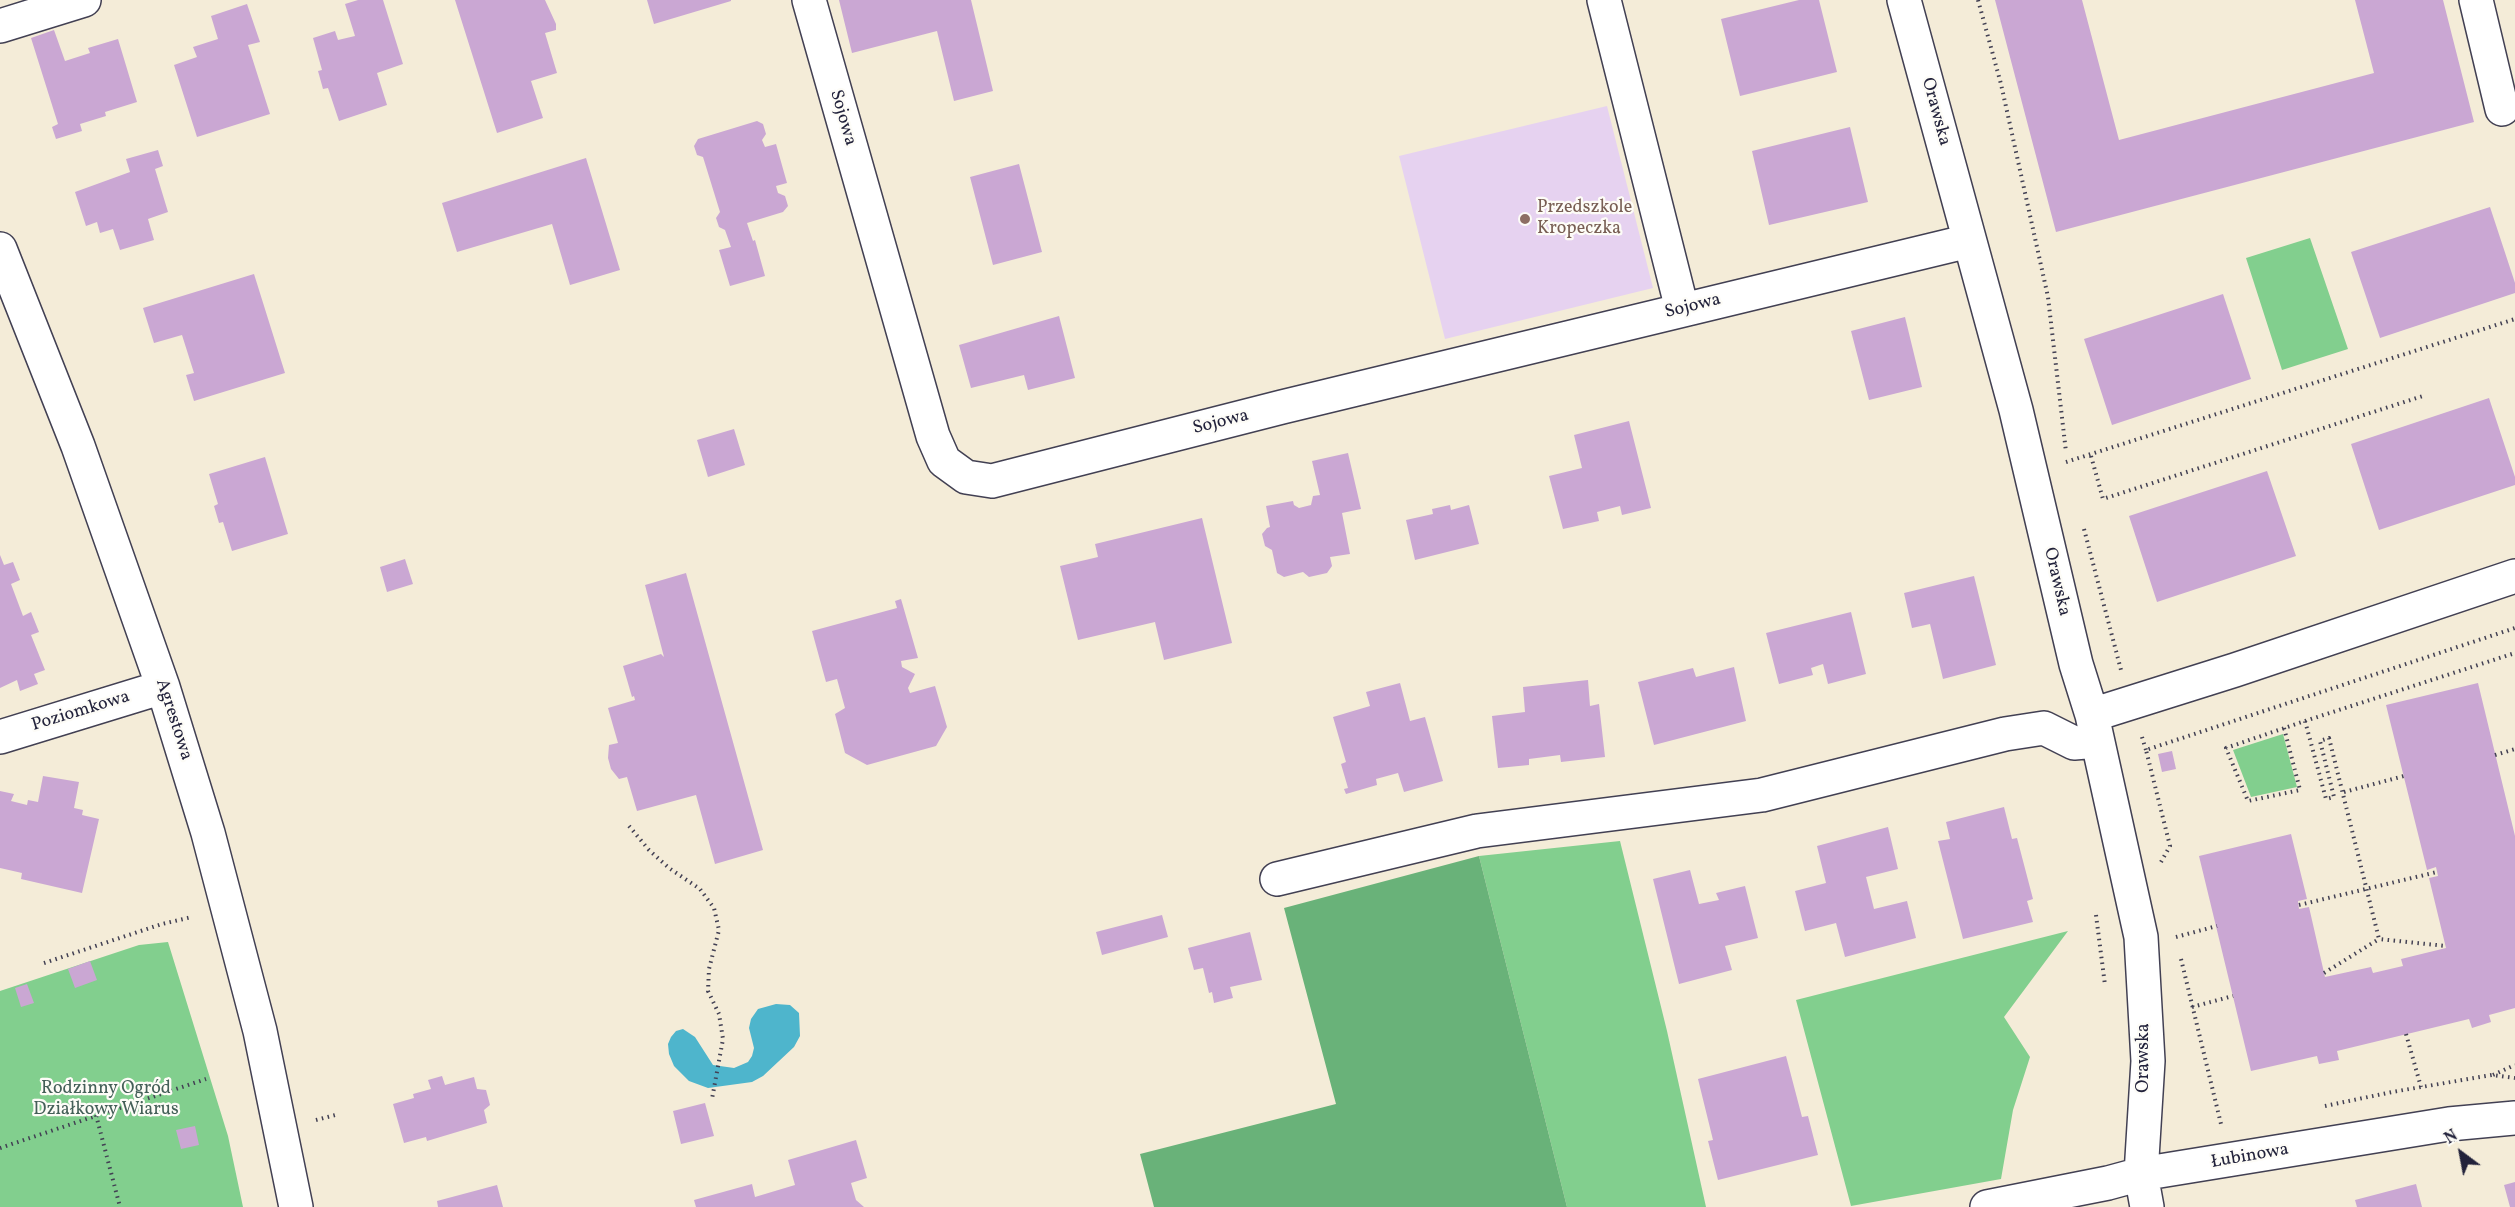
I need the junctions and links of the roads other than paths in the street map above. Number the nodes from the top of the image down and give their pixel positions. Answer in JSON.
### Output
{"nodes":[{"id":1,"x":84,"y":0,"type":"edge"},
{"id":2,"x":809,"y":0,"type":"edge"},
{"id":3,"x":1605,"y":0,"type":"edge"},
{"id":4,"x":1904,"y":0,"type":"edge"},
{"id":5,"x":2476,"y":0,"type":"edge"},
{"id":6,"x":0,"y":26,"type":"edge"},
{"id":7,"x":2502,"y":109,"type":"dead end"},
{"id":8,"x":1970,"y":241,"type":"junction"},
{"id":9,"x":0,"y":249,"type":"edge"},
{"id":10,"x":1682,"y":309,"type":"junction"},
{"id":11,"x":2515,"y":576,"type":"edge"},
{"id":12,"x":163,"y":687,"type":"junction"},
{"id":13,"x":2094,"y":728,"type":"junction"},
{"id":14,"x":0,"y":737,"type":"edge"},
{"id":15,"x":1276,"y":879,"type":"dead end"},
{"id":16,"x":2515,"y":1118,"type":"edge"},
{"id":17,"x":2141,"y":1174,"type":"junction"},
{"id":18,"x":296,"y":1207,"type":"edge"},
{"id":19,"x":1987,"y":1207,"type":"edge"},
{"id":20,"x":2146,"y":1207,"type":"edge"}],
"edges":[{"from":1,"to":6,"type":"street"},
{"from":2,"to":10,"type":"street","name":"Sojowa"},
{"from":3,"to":10,"type":"street"},
{"from":4,"to":8,"type":"street","name":"Orawska"},
{"from":5,"to":7,"type":"street"},
{"from":8,"to":10,"type":"street","name":"Sojowa"},
{"from":8,"to":13,"type":"street","name":"Orawska"},
{"from":9,"to":12,"type":"street","name":"Agrestowa"},
{"from":11,"to":13,"type":"street"},
{"from":12,"to":14,"type":"street","name":"Poziomkowa"},
{"from":12,"to":18,"type":"street","name":"Agrestowa"},
{"from":13,"to":15,"type":"street"},
{"from":13,"to":17,"type":"street","name":"Orawska"},
{"from":16,"to":17,"type":"street","name":"Łubinowa"},
{"from":17,"to":19,"type":"street","name":"Łubinowa"},
{"from":17,"to":20,"type":"street","name":"Orawska"}]}
